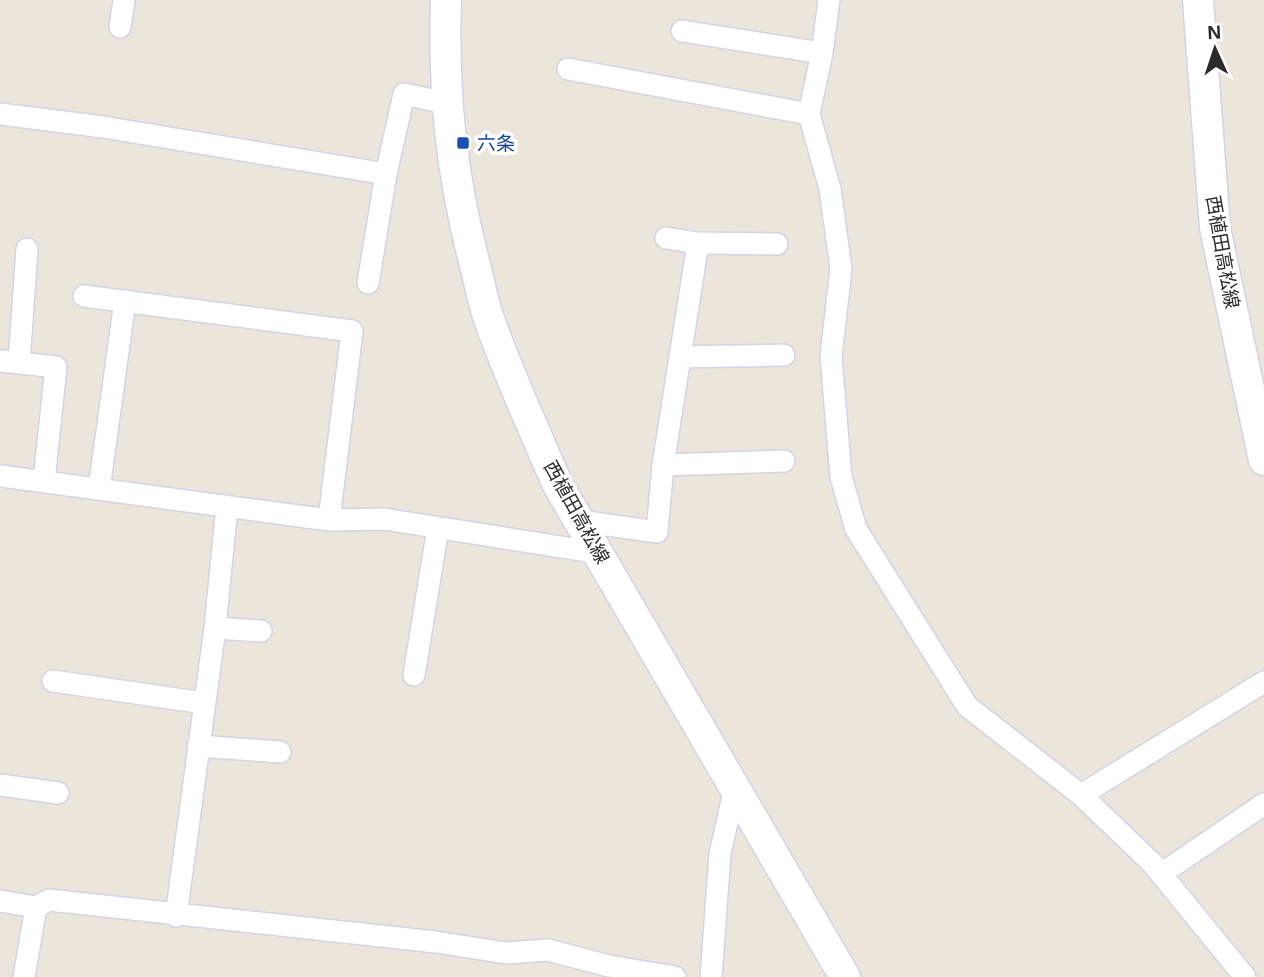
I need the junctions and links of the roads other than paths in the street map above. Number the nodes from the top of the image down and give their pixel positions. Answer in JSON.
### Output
{"nodes":[{"id":1,"x":124,"y":0,"type":"edge"},
{"id":2,"x":446,"y":0,"type":"edge"},
{"id":3,"x":829,"y":0,"type":"edge"},
{"id":4,"x":1198,"y":0,"type":"edge"},
{"id":5,"x":120,"y":27,"type":"dead end"},
{"id":6,"x":682,"y":31,"type":"dead end"},
{"id":7,"x":822,"y":54,"type":"junction"},
{"id":8,"x":569,"y":69,"type":"dead end"},
{"id":9,"x":446,"y":103,"type":"junction"},
{"id":10,"x":0,"y":114,"type":"edge"},
{"id":11,"x":809,"y":114,"type":"junction"},
{"id":12,"x":386,"y":174,"type":"junction"},
{"id":13,"x":666,"y":237,"type":"dead end"},
{"id":14,"x":698,"y":243,"type":"junction"},
{"id":15,"x":777,"y":244,"type":"dead end"},
{"id":16,"x":27,"y":249,"type":"dead end"},
{"id":17,"x":368,"y":282,"type":"dead end"},
{"id":18,"x":84,"y":296,"type":"dead end"},
{"id":19,"x":125,"y":301,"type":"junction"},
{"id":20,"x":784,"y":355,"type":"dead end"},
{"id":21,"x":680,"y":357,"type":"junction"},
{"id":22,"x":1264,"y":460,"type":"edge"},
{"id":23,"x":784,"y":461,"type":"dead end"},
{"id":24,"x":663,"y":466,"type":"junction"},
{"id":25,"x":0,"y":476,"type":"edge"},
{"id":26,"x":44,"y":481,"type":"junction"},
{"id":27,"x":99,"y":489,"type":"junction"},
{"id":28,"x":227,"y":506,"type":"junction"},
{"id":29,"x":329,"y":520,"type":"junction"},
{"id":30,"x":580,"y":521,"type":"junction"},
{"id":31,"x":438,"y":528,"type":"junction"},
{"id":32,"x":599,"y":553,"type":"junction"},
{"id":33,"x":215,"y":628,"type":"junction"},
{"id":34,"x":261,"y":631,"type":"dead end"},
{"id":35,"x":414,"y":675,"type":"dead end"},
{"id":36,"x":53,"y":681,"type":"dead end"},
{"id":37,"x":1264,"y":682,"type":"edge"},
{"id":38,"x":204,"y":703,"type":"junction"},
{"id":39,"x":198,"y":746,"type":"junction"},
{"id":40,"x":280,"y":752,"type":"dead end"},
{"id":41,"x":0,"y":785,"type":"edge"},
{"id":42,"x":736,"y":788,"type":"junction"},
{"id":43,"x":58,"y":793,"type":"dead end"},
{"id":44,"x":1081,"y":795,"type":"junction"},
{"id":45,"x":1264,"y":804,"type":"edge"},
{"id":46,"x":1161,"y":874,"type":"junction"},
{"id":47,"x":0,"y":901,"type":"edge"},
{"id":48,"x":36,"y":907,"type":"junction"},
{"id":49,"x":176,"y":916,"type":"junction"},
{"id":50,"x":24,"y":977,"type":"edge"},
{"id":51,"x":675,"y":977,"type":"edge"},
{"id":52,"x":711,"y":977,"type":"edge"},
{"id":53,"x":845,"y":977,"type":"edge"},
{"id":54,"x":1245,"y":977,"type":"edge"}],
"edges":[{"from":1,"to":5,"type":"street"},
{"from":2,"to":9,"type":"main road","name":"西植田高松線"},
{"from":3,"to":7,"type":"street"},
{"from":4,"to":22,"type":"main road","name":"西植田高松線"},
{"from":6,"to":7,"type":"street"},
{"from":7,"to":11,"type":"street"},
{"from":8,"to":11,"type":"street"},
{"from":9,"to":12,"type":"street"},
{"from":9,"to":30,"type":"main road","name":"西植田高松線"},
{"from":10,"to":12,"type":"street"},
{"from":11,"to":44,"type":"street"},
{"from":12,"to":17,"type":"street"},
{"from":13,"to":14,"type":"street"},
{"from":14,"to":15,"type":"street"},
{"from":14,"to":21,"type":"street"},
{"from":16,"to":26,"type":"street"},
{"from":18,"to":19,"type":"street"},
{"from":19,"to":27,"type":"street"},
{"from":19,"to":29,"type":"street"},
{"from":20,"to":21,"type":"street"},
{"from":21,"to":24,"type":"street"},
{"from":23,"to":24,"type":"street"},
{"from":24,"to":30,"type":"street"},
{"from":25,"to":26,"type":"street"},
{"from":26,"to":27,"type":"street"},
{"from":27,"to":28,"type":"street"},
{"from":28,"to":29,"type":"street"},
{"from":28,"to":33,"type":"street"},
{"from":29,"to":31,"type":"street"},
{"from":30,"to":32,"type":"main road","name":"西植田高松線"},
{"from":31,"to":32,"type":"street"},
{"from":31,"to":35,"type":"street"},
{"from":32,"to":42,"type":"main road","name":"西植田高松線"},
{"from":33,"to":34,"type":"street"},
{"from":33,"to":38,"type":"street"},
{"from":36,"to":38,"type":"street"},
{"from":37,"to":44,"type":"street"},
{"from":38,"to":39,"type":"street"},
{"from":39,"to":40,"type":"street"},
{"from":39,"to":49,"type":"street"},
{"from":41,"to":43,"type":"street"},
{"from":42,"to":52,"type":"street"},
{"from":42,"to":53,"type":"main road","name":"西植田高松線"},
{"from":44,"to":46,"type":"street"},
{"from":45,"to":46,"type":"street"},
{"from":46,"to":54,"type":"street"},
{"from":47,"to":48,"type":"street"},
{"from":48,"to":49,"type":"street"},
{"from":48,"to":50,"type":"street"},
{"from":49,"to":51,"type":"street"}]}
